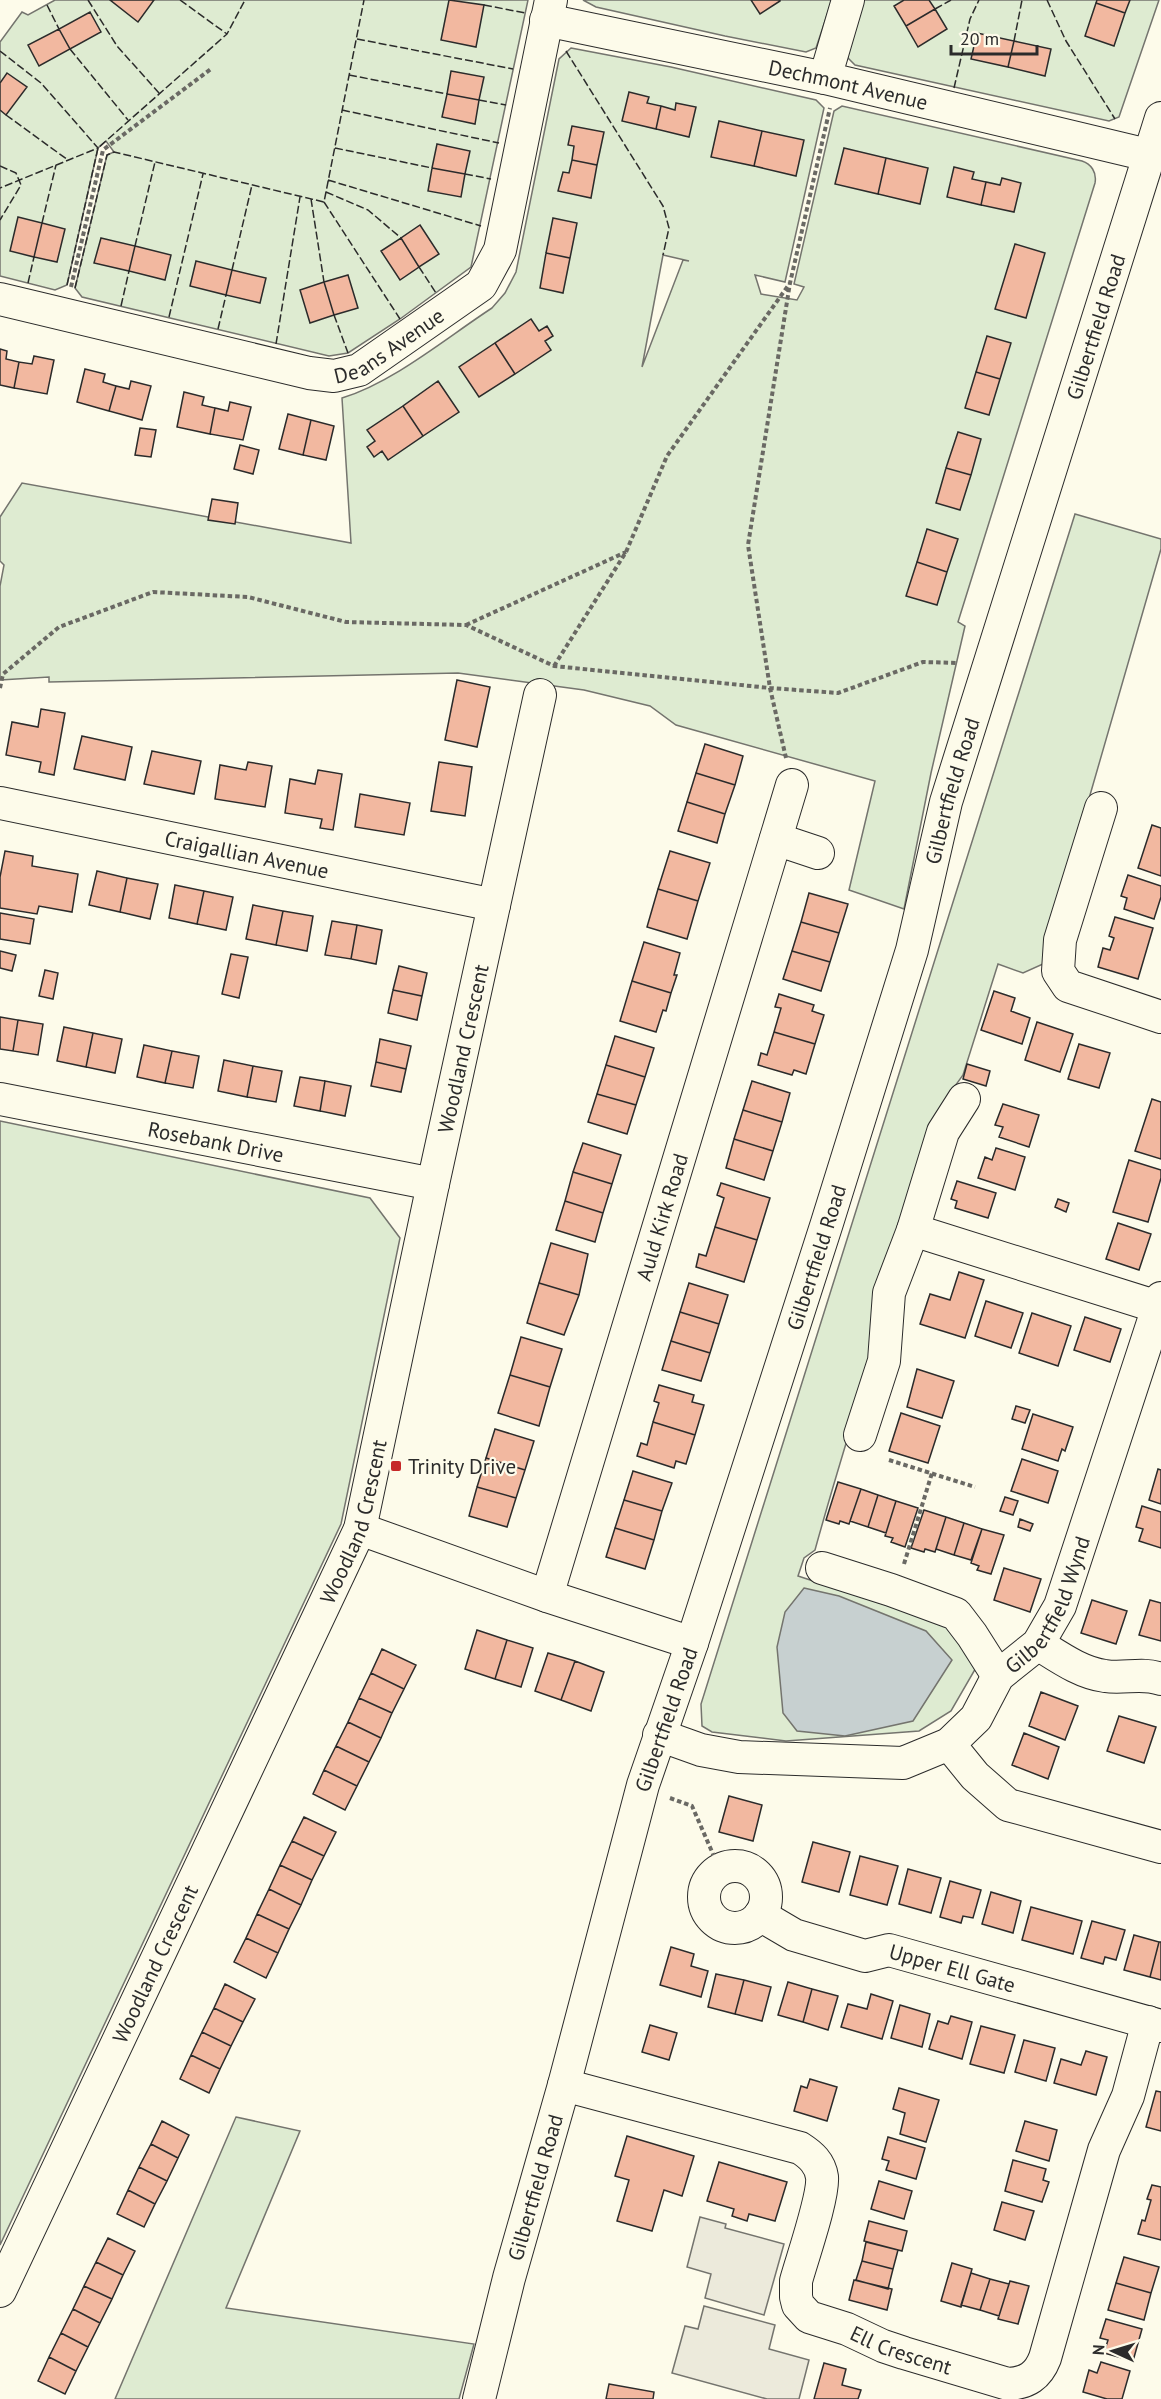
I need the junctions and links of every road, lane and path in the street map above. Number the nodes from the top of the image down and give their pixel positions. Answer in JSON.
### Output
{"nodes":[{"id":1,"x":848,"y":0,"type":"edge"},
{"id":2,"x":549,"y":10,"type":"edge"},
{"id":3,"x":211,"y":69,"type":"dead end"},
{"id":4,"x":825,"y":78,"type":"junction"},
{"id":5,"x":1161,"y":118,"type":"edge"},
{"id":6,"x":1148,"y":155,"type":"junction"},
{"id":7,"x":790,"y":283,"type":"junction"},
{"id":8,"x":0,"y":299,"type":"edge"},
{"id":9,"x":65,"y":314,"type":"junction"},
{"id":10,"x":626,"y":552,"type":"junction"},
{"id":11,"x":466,"y":625,"type":"junction"},
{"id":12,"x":991,"y":664,"type":"junction"},
{"id":13,"x":554,"y":666,"type":"junction"},
{"id":14,"x":0,"y":688,"type":"edge"},
{"id":15,"x":770,"y":688,"type":"junction"},
{"id":16,"x":540,"y":695,"type":"joint"},
{"id":17,"x":792,"y":785,"type":"joint"},
{"id":18,"x":0,"y":803,"type":"edge"},
{"id":19,"x":1101,"y":808,"type":"dead end"},
{"id":20,"x":776,"y":839,"type":"junction"},
{"id":21,"x":818,"y":853,"type":"dead end"},
{"id":22,"x":494,"y":905,"type":"junction"},
{"id":23,"x":1161,"y":1017,"type":"edge"},
{"id":24,"x":0,"y":1099,"type":"edge"},
{"id":25,"x":964,"y":1099,"type":"dead end"},
{"id":26,"x":433,"y":1184,"type":"junction"},
{"id":27,"x":913,"y":1230,"type":"junction"},
{"id":28,"x":1160,"y":1302,"type":"edge"},
{"id":29,"x":860,"y":1435,"type":"dead end"},
{"id":30,"x":890,"y":1460,"type":"dead end"},
{"id":31,"x":932,"y":1473,"type":"junction"},
{"id":32,"x":975,"y":1487,"type":"dead end"},
{"id":33,"x":360,"y":1529,"type":"junction"},
{"id":34,"x":822,"y":1568,"type":"dead end"},
{"id":35,"x":896,"y":1591,"type":"junction"},
{"id":36,"x":547,"y":1596,"type":"junction"},
{"id":37,"x":692,"y":1643,"type":"junction"},
{"id":38,"x":1038,"y":1644,"type":"junction"},
{"id":39,"x":998,"y":1676,"type":"junction"},
{"id":40,"x":1161,"y":1678,"type":"edge"},
{"id":41,"x":659,"y":1735,"type":"junction"},
{"id":42,"x":949,"y":1744,"type":"junction"},
{"id":43,"x":664,"y":1796,"type":"dead end"},
{"id":44,"x":1161,"y":1847,"type":"edge"},
{"id":45,"x":720,"y":1870,"type":"junction"},
{"id":46,"x":760,"y":1915,"type":"junction"},
{"id":47,"x":1155,"y":2024,"type":"edge"},
{"id":48,"x":564,"y":2085,"type":"junction"},
{"id":49,"x":0,"y":2291,"type":"edge"},
{"id":50,"x":479,"y":2399,"type":"edge"}],
"edges":[{"from":1,"to":4,"type":"street"},
{"from":2,"to":4,"type":"street","name":"Dechmont Avenue"},
{"from":2,"to":9,"type":"street","name":"Deans Avenue"},
{"from":3,"to":9,"type":"path"},
{"from":4,"to":6,"type":"street","name":"Dechmont Avenue"},
{"from":4,"to":7,"type":"path"},
{"from":5,"to":6,"type":"street","name":"Gilbertfield Road"},
{"from":6,"to":12,"type":"street","name":"Gilbertfield Road"},
{"from":7,"to":10,"type":"path"},
{"from":7,"to":15,"type":"path"},
{"from":8,"to":9,"type":"street","name":"Deans Avenue"},
{"from":10,"to":11,"type":"path"},
{"from":10,"to":13,"type":"path"},
{"from":11,"to":13,"type":"path"},
{"from":11,"to":14,"type":"path"},
{"from":12,"to":15,"type":"path"},
{"from":12,"to":37,"type":"street","name":"Gilbertfield Road"},
{"from":13,"to":15,"type":"path"},
{"from":13,"to":16,"type":"path"},
{"from":15,"to":17,"type":"path"},
{"from":16,"to":22,"type":"street","name":"Woodland Crescent"},
{"from":17,"to":20,"type":"street","name":"Auld Kirk Road"},
{"from":18,"to":22,"type":"street","name":"Craigallian Avenue"},
{"from":19,"to":23,"type":"street"},
{"from":20,"to":21,"type":"street"},
{"from":20,"to":36,"type":"street","name":"Auld Kirk Road"},
{"from":22,"to":26,"type":"street","name":"Woodland Crescent"},
{"from":24,"to":26,"type":"street","name":"Rosebank Drive"},
{"from":25,"to":27,"type":"street"},
{"from":26,"to":33,"type":"street","name":"Woodland Crescent"},
{"from":27,"to":28,"type":"street"},
{"from":27,"to":29,"type":"street"},
{"from":28,"to":38,"type":"street","name":"Gilbertfield Wynd"},
{"from":30,"to":31,"type":"path"},
{"from":31,"to":32,"type":"path"},
{"from":31,"to":35,"type":"path"},
{"from":33,"to":36,"type":"street"},
{"from":33,"to":49,"type":"street","name":"Woodland Crescent"},
{"from":34,"to":35,"type":"street"},
{"from":35,"to":39,"type":"street"},
{"from":36,"to":37,"type":"street"},
{"from":37,"to":41,"type":"street","name":"Gilbertfield Road"},
{"from":38,"to":39,"type":"street","name":"Gilbertfield Wynd"},
{"from":38,"to":40,"type":"street"},
{"from":39,"to":42,"type":"street","name":"Gilbertfield Wynd"},
{"from":41,"to":42,"type":"street","name":"Gilbertfield Wynd"},
{"from":41,"to":48,"type":"street","name":"Gilbertfield Road"},
{"from":42,"to":44,"type":"street"},
{"from":43,"to":45,"type":"path"},
{"from":45,"to":46,"type":"street"},
{"from":45,"to":46,"type":"street"},
{"from":46,"to":47,"type":"street","name":"Upper Ell Gate"},
{"from":47,"to":48,"type":"street","name":"Ell Crescent"},
{"from":48,"to":50,"type":"street","name":"Gilbertfield Road"}]}
